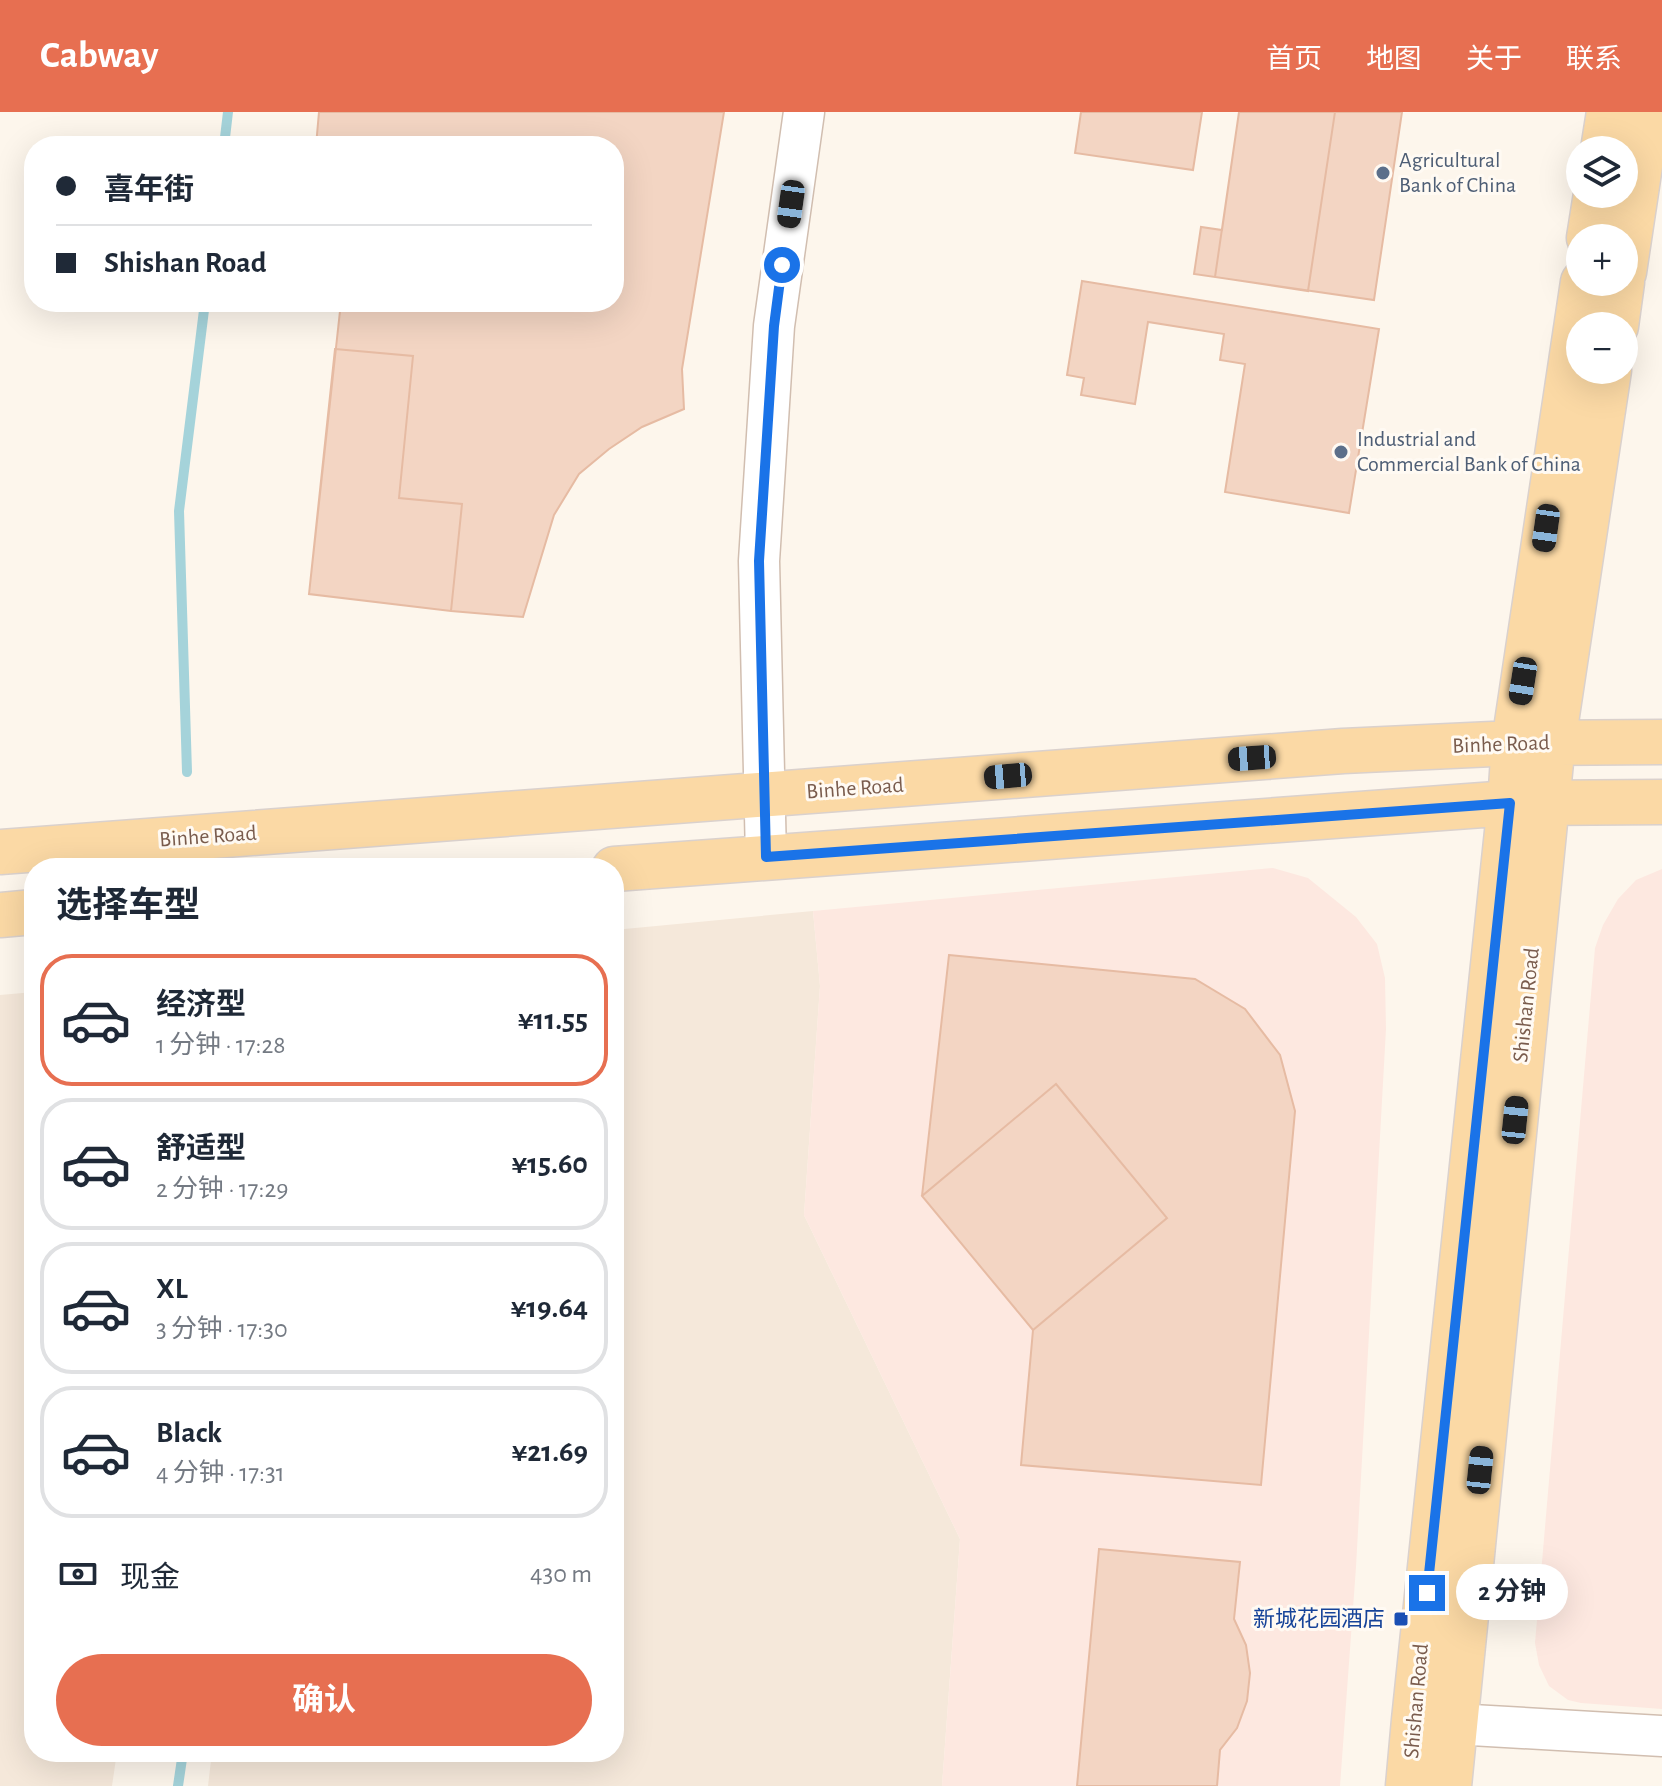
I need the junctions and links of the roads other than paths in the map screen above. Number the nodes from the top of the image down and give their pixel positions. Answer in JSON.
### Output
{"nodes":[{"id":1,"x":804,"y":112,"type":"edge"},
{"id":2,"x":1609,"y":112,"type":"edge"},
{"id":3,"x":1648,"y":112,"type":"edge"},
{"id":4,"x":1605,"y":136,"type":"edge"},
{"id":5,"x":1631,"y":224,"type":"edge"},
{"id":6,"x":1582,"y":296,"type":"edge"},
{"id":7,"x":1606,"y":384,"type":"edge"},
{"id":8,"x":1534,"y":742,"type":"junction"},
{"id":9,"x":1662,"y":742,"type":"edge"},
{"id":10,"x":765,"y":794,"type":"junction"},
{"id":11,"x":1662,"y":802,"type":"edge"},
{"id":12,"x":1528,"y":803,"type":"junction"},
{"id":13,"x":0,"y":852,"type":"edge"},
{"id":14,"x":766,"y":857,"type":"junction"},
{"id":15,"x":624,"y":868,"type":"edge"},
{"id":16,"x":24,"y":913,"type":"edge"},
{"id":17,"x":0,"y":915,"type":"edge"},
{"id":18,"x":1454,"y":1724,"type":"junction"},
{"id":19,"x":1662,"y":1736,"type":"edge"},
{"id":20,"x":1408,"y":1786,"type":"edge"},
{"id":21,"x":1449,"y":1786,"type":"edge"}],
"edges":[{"from":1,"to":10,"type":"street"},
{"from":2,"to":4,"type":"main road"},
{"from":3,"to":5,"type":"main road"},
{"from":6,"to":8,"type":"main road","name":"Shishan Road"},
{"from":7,"to":8,"type":"main road","name":"Shishan Road"},
{"from":8,"to":9,"type":"main road","name":"Binhe Road"},
{"from":8,"to":10,"type":"main road","name":"Binhe Road"},
{"from":8,"to":12,"type":"main road","name":"Shishan Road"},
{"from":10,"to":13,"type":"main road","name":"Binhe Road"},
{"from":10,"to":14,"type":"street"},
{"from":11,"to":12,"type":"main road"},
{"from":12,"to":14,"type":"main road"},
{"from":12,"to":18,"type":"main road","name":"Shishan Road"},
{"from":12,"to":20,"type":"main road","name":"Shishan Road"},
{"from":14,"to":15,"type":"main road"},
{"from":16,"to":17,"type":"main road"},
{"from":18,"to":19,"type":"street"},
{"from":18,"to":21,"type":"main road","name":"Shishan Road"}]}
